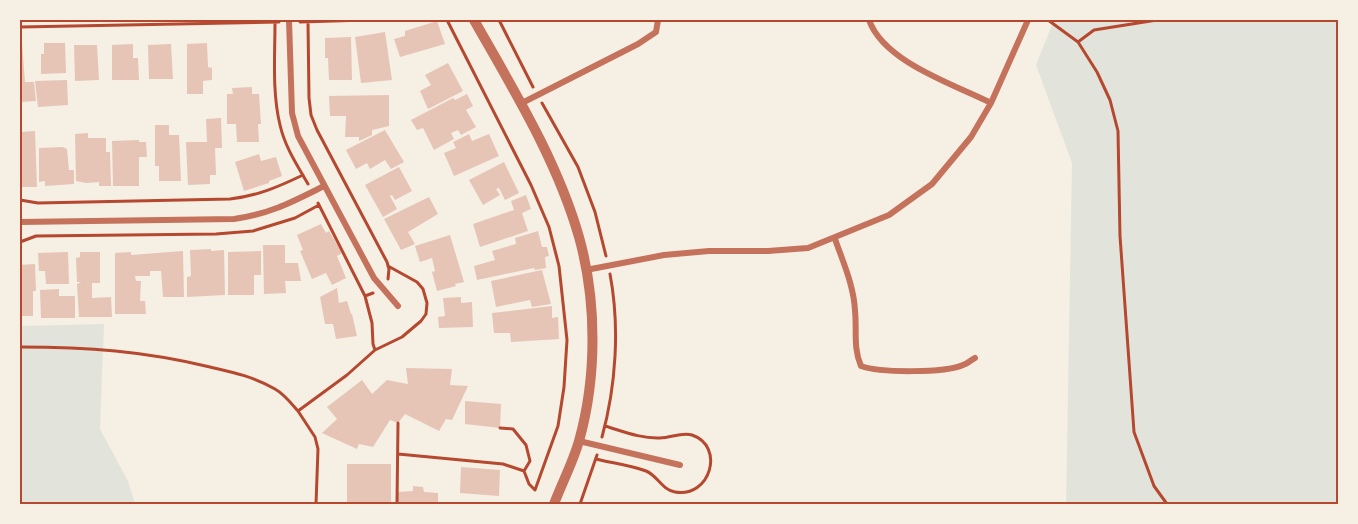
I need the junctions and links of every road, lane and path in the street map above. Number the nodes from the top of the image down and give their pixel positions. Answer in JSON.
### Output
{"nodes":[{"id":1,"x":366,"y":20,"type":"edge"},
{"id":2,"x":447,"y":20,"type":"edge"},
{"id":3,"x":474,"y":20,"type":"edge"},
{"id":4,"x":657,"y":20,"type":"edge"},
{"id":5,"x":869,"y":20,"type":"edge"},
{"id":6,"x":1028,"y":20,"type":"edge"},
{"id":7,"x":1048,"y":20,"type":"edge"},
{"id":8,"x":1157,"y":20,"type":"edge"},
{"id":9,"x":289,"y":21,"type":"edge"},
{"id":10,"x":308,"y":22,"type":"junction"},
{"id":11,"x":20,"y":27,"type":"edge"},
{"id":12,"x":1078,"y":42,"type":"junction"},
{"id":13,"x":991,"y":103,"type":"junction"},
{"id":14,"x":520,"y":104,"type":"junction"},
{"id":15,"x":303,"y":175,"type":"dead end"},
{"id":16,"x":324,"y":186,"type":"junction"},
{"id":17,"x":20,"y":200,"type":"edge"},
{"id":18,"x":20,"y":222,"type":"edge"},
{"id":19,"x":835,"y":238,"type":"junction"},
{"id":20,"x":585,"y":270,"type":"junction"},
{"id":21,"x":384,"y":289,"type":"junction"},
{"id":22,"x":398,"y":306,"type":"dead end"},
{"id":23,"x":20,"y":347,"type":"edge"},
{"id":24,"x":975,"y":358,"type":"dead end"},
{"id":25,"x":298,"y":411,"type":"junction"},
{"id":26,"x":398,"y":423,"type":"dead end"},
{"id":27,"x":500,"y":428,"type":"dead end"},
{"id":28,"x":579,"y":441,"type":"junction"},
{"id":29,"x":398,"y":454,"type":"junction"},
{"id":30,"x":680,"y":465,"type":"dead end"},
{"id":31,"x":524,"y":471,"type":"junction"},
{"id":32,"x":316,"y":504,"type":"edge"},
{"id":33,"x":397,"y":504,"type":"edge"},
{"id":34,"x":554,"y":504,"type":"edge"},
{"id":35,"x":1167,"y":504,"type":"edge"}],
"edges":[{"from":1,"to":10,"type":"path"},
{"from":2,"to":31,"type":"path"},
{"from":3,"to":14,"type":"street"},
{"from":4,"to":14,"type":"street"},
{"from":5,"to":13,"type":"street"},
{"from":6,"to":13,"type":"street"},
{"from":7,"to":12,"type":"path"},
{"from":8,"to":12,"type":"path"},
{"from":9,"to":10,"type":"path"},
{"from":9,"to":11,"type":"path"},
{"from":9,"to":16,"type":"street"},
{"from":10,"to":21,"type":"path"},
{"from":12,"to":35,"type":"path"},
{"from":13,"to":19,"type":"street"},
{"from":14,"to":20,"type":"street"},
{"from":15,"to":17,"type":"path"},
{"from":16,"to":18,"type":"street"},
{"from":16,"to":21,"type":"street"},
{"from":19,"to":20,"type":"street"},
{"from":19,"to":24,"type":"street"},
{"from":20,"to":28,"type":"street"},
{"from":21,"to":22,"type":"street"},
{"from":21,"to":25,"type":"path"},
{"from":23,"to":25,"type":"path"},
{"from":25,"to":32,"type":"path"},
{"from":26,"to":29,"type":"path"},
{"from":27,"to":31,"type":"path"},
{"from":28,"to":30,"type":"street"},
{"from":28,"to":34,"type":"street"},
{"from":29,"to":31,"type":"path"},
{"from":29,"to":33,"type":"path"}]}
